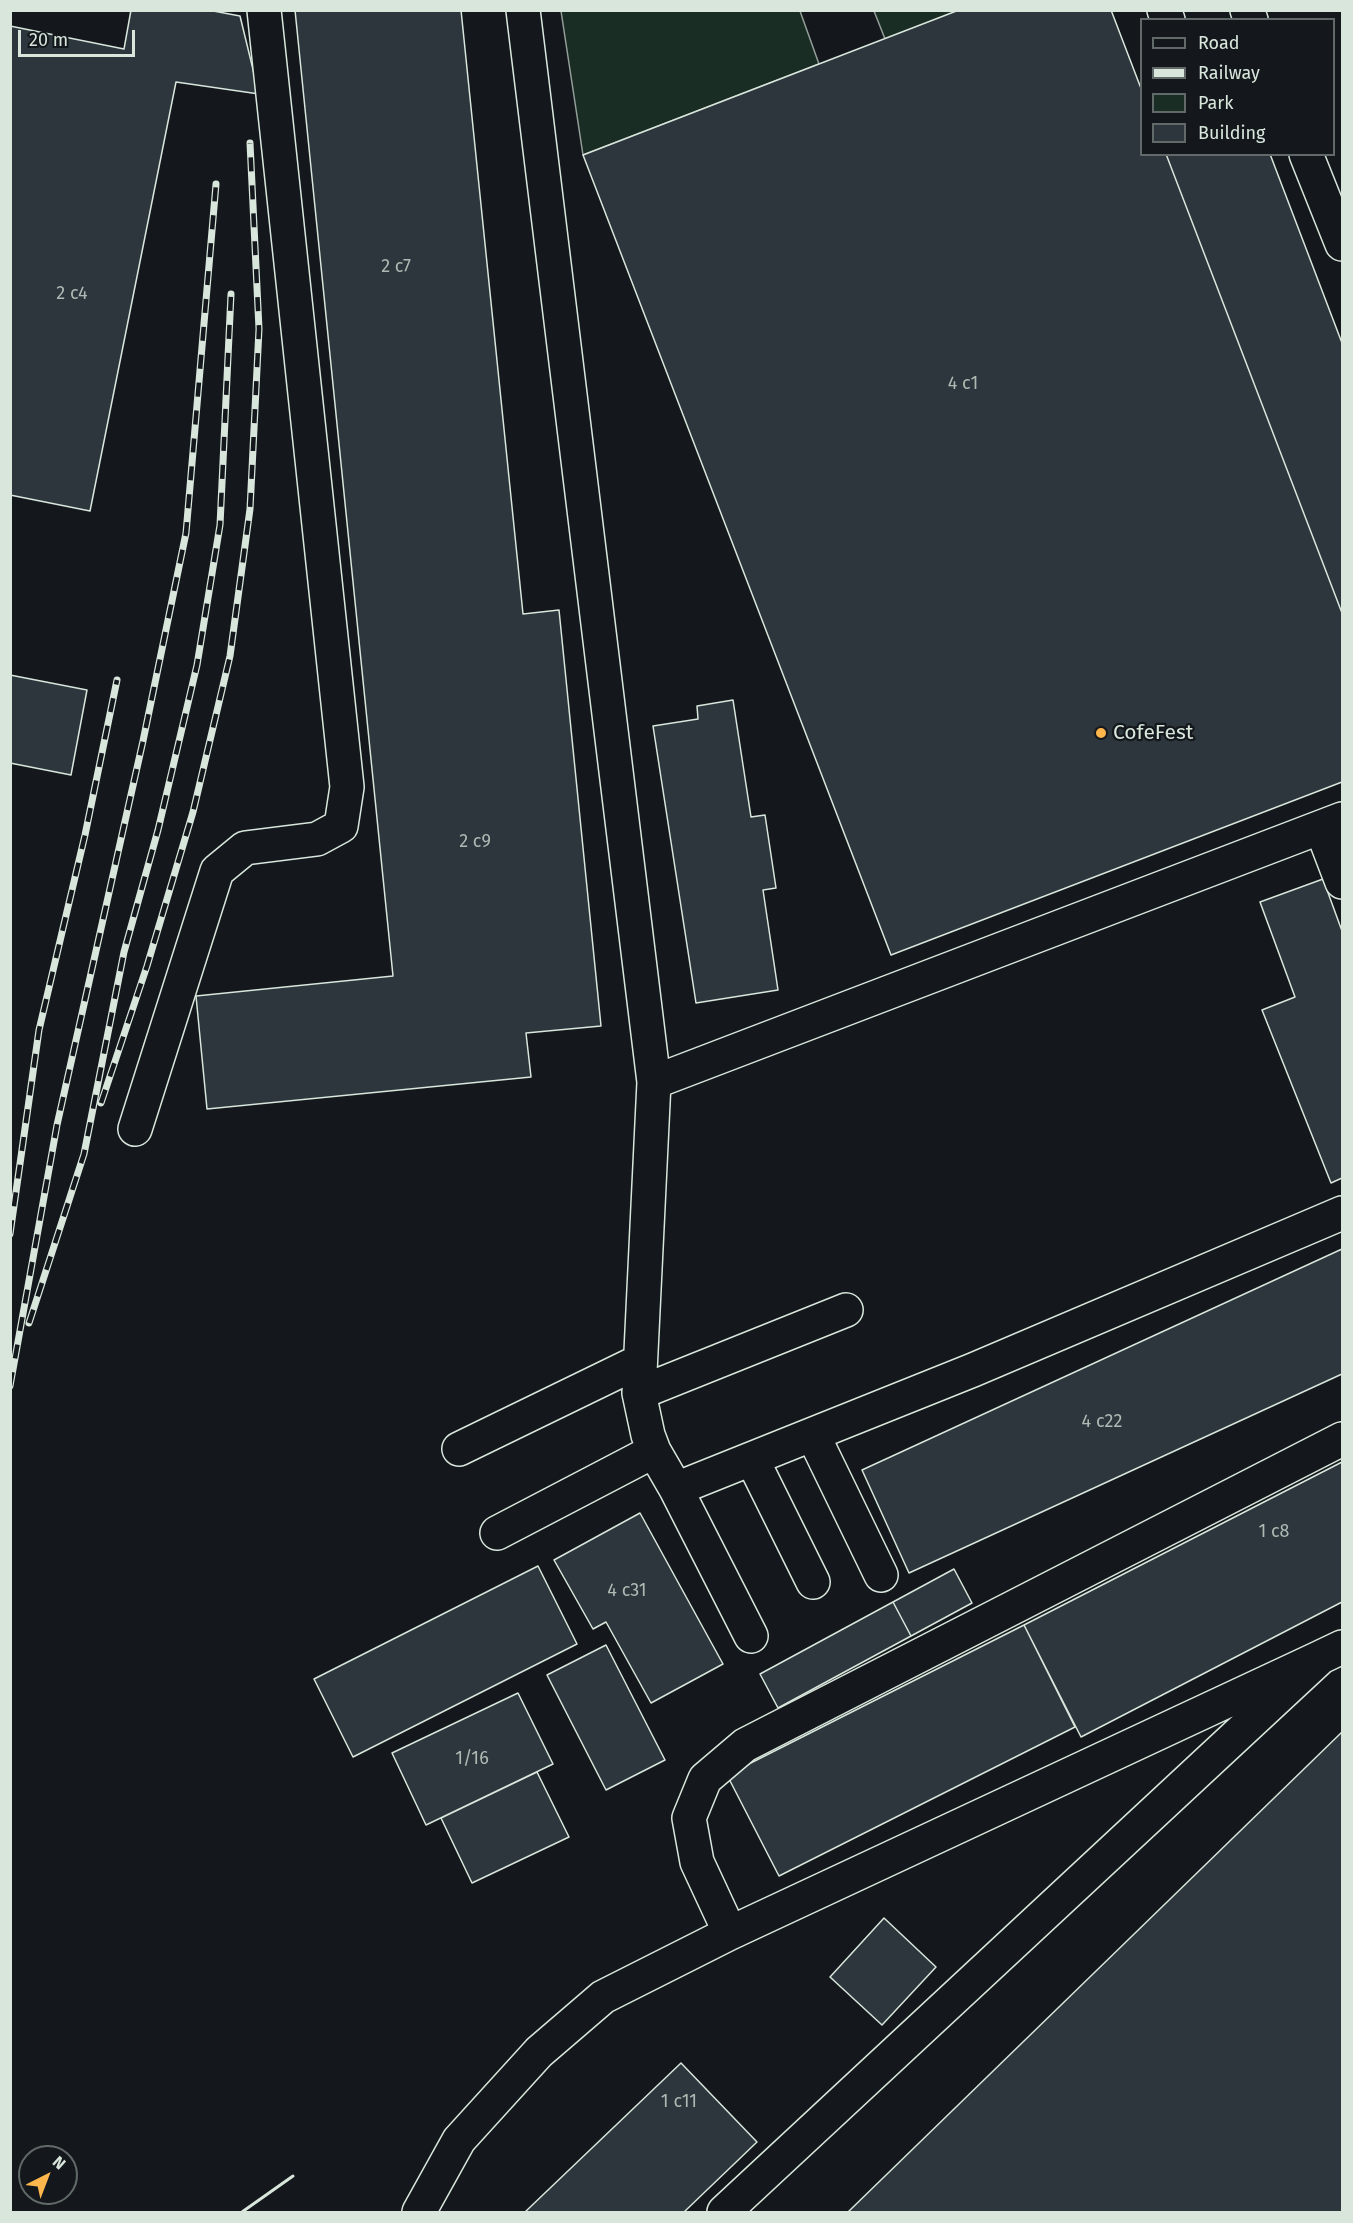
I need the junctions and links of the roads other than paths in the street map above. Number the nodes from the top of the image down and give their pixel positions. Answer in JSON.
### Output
{"nodes":[{"id":1,"x":264,"y":10,"type":"edge"},
{"id":2,"x":523,"y":10,"type":"edge"},
{"id":3,"x":1307,"y":156,"type":"edge"},
{"id":4,"x":1342,"y":244,"type":"edge"},
{"id":5,"x":1332,"y":823,"type":"edge"},
{"id":6,"x":1342,"y":882,"type":"edge"},
{"id":7,"x":654,"y":1082,"type":"junction"},
{"id":8,"x":135,"y":1129,"type":"dead end"},
{"id":9,"x":1342,"y":1213,"type":"edge"},
{"id":10,"x":846,"y":1310,"type":"dead end"},
{"id":11,"x":640,"y":1360,"type":"junction"},
{"id":12,"x":639,"y":1393,"type":"junction"},
{"id":13,"x":813,"y":1435,"type":"junction"},
{"id":14,"x":1342,"y":1439,"type":"edge"},
{"id":15,"x":459,"y":1449,"type":"dead end"},
{"id":16,"x":654,"y":1451,"type":"junction"},
{"id":17,"x":752,"y":1459,"type":"junction"},
{"id":18,"x":676,"y":1489,"type":"junction"},
{"id":19,"x":496,"y":1533,"type":"dead end"},
{"id":20,"x":881,"y":1575,"type":"dead end"},
{"id":21,"x":813,"y":1582,"type":"dead end"},
{"id":22,"x":751,"y":1636,"type":"dead end"},
{"id":23,"x":1332,"y":1652,"type":"edge"},
{"id":24,"x":730,"y":1933,"type":"junction"},
{"id":25,"x":419,"y":2212,"type":"edge"},
{"id":26,"x":724,"y":2212,"type":"edge"}],
"edges":[{"from":1,"to":8,"type":"lane"},
{"from":2,"to":7,"type":"lane"},
{"from":3,"to":4,"type":"lane"},
{"from":5,"to":6,"type":"lane"},
{"from":5,"to":7,"type":"lane"},
{"from":7,"to":11,"type":"lane"},
{"from":9,"to":13,"type":"lane"},
{"from":10,"to":12,"type":"lane"},
{"from":11,"to":12,"type":"lane"},
{"from":11,"to":15,"type":"lane"},
{"from":12,"to":16,"type":"lane"},
{"from":13,"to":17,"type":"lane"},
{"from":13,"to":20,"type":"lane"},
{"from":14,"to":24,"type":"lane"},
{"from":16,"to":18,"type":"lane"},
{"from":16,"to":19,"type":"lane"},
{"from":17,"to":18,"type":"lane"},
{"from":17,"to":21,"type":"lane"},
{"from":18,"to":22,"type":"lane"},
{"from":23,"to":24,"type":"lane"},
{"from":23,"to":26,"type":"lane"},
{"from":24,"to":25,"type":"lane"}]}
